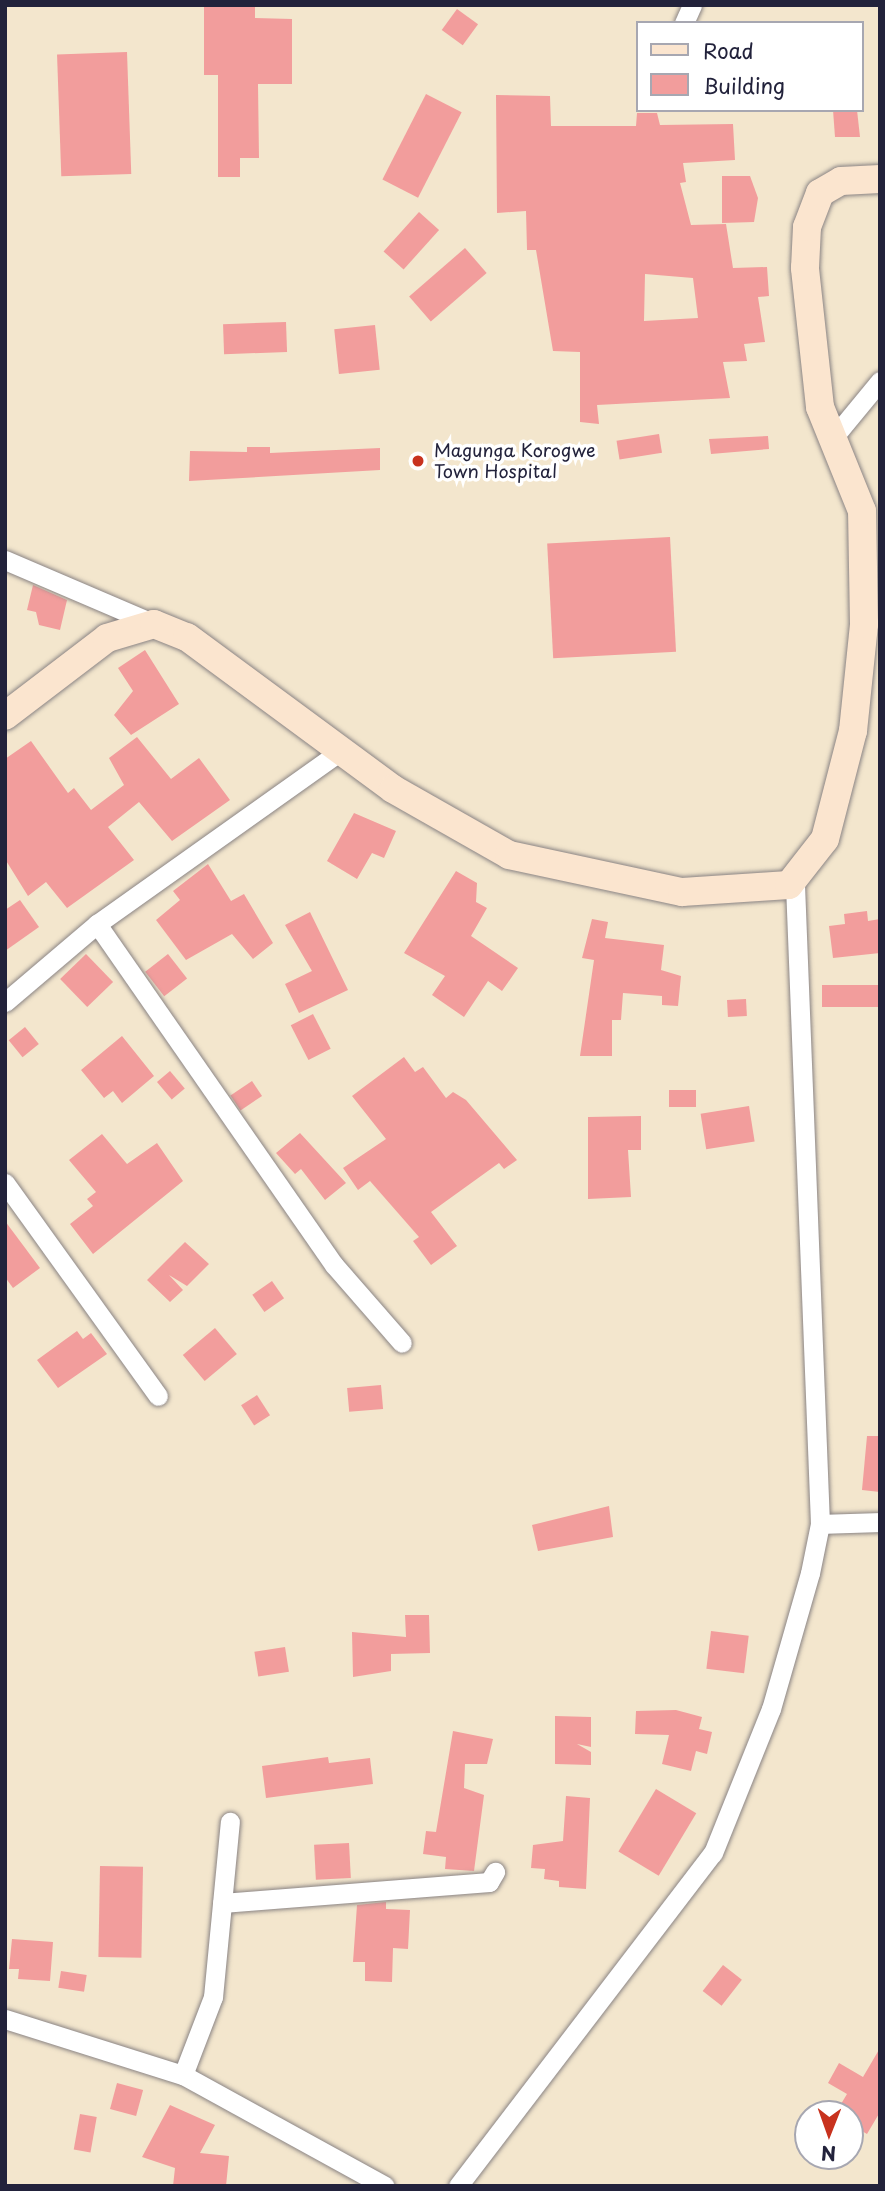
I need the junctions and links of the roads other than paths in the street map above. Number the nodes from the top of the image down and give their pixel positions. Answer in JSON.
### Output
{"nodes":[{"id":1,"x":692,"y":5,"type":"edge"},
{"id":2,"x":685,"y":21,"type":"edge"},
{"id":3,"x":880,"y":178,"type":"edge"},
{"id":4,"x":880,"y":381,"type":"edge"},
{"id":5,"x":833,"y":438,"type":"junction"},
{"id":6,"x":5,"y":560,"type":"edge"},
{"id":7,"x":154,"y":624,"type":"junction"},
{"id":8,"x":5,"y":716,"type":"edge"},
{"id":9,"x":339,"y":752,"type":"junction"},
{"id":10,"x":789,"y":885,"type":"junction"},
{"id":11,"x":97,"y":924,"type":"junction"},
{"id":12,"x":5,"y":1002,"type":"edge"},
{"id":13,"x":5,"y":1184,"type":"edge"},
{"id":14,"x":402,"y":1343,"type":"dead end"},
{"id":15,"x":158,"y":1396,"type":"dead end"},
{"id":16,"x":880,"y":1522,"type":"edge"},
{"id":17,"x":820,"y":1524,"type":"junction"},
{"id":18,"x":230,"y":1822,"type":"dead end"},
{"id":19,"x":495,"y":1872,"type":"dead end"},
{"id":20,"x":222,"y":1903,"type":"junction"},
{"id":21,"x":5,"y":2019,"type":"edge"},
{"id":22,"x":183,"y":2075,"type":"junction"},
{"id":23,"x":385,"y":2186,"type":"edge"},
{"id":24,"x":458,"y":2186,"type":"edge"}],
"edges":[{"from":1,"to":2,"type":"street"},
{"from":3,"to":5,"type":"street"},
{"from":4,"to":5,"type":"street"},
{"from":5,"to":10,"type":"street"},
{"from":6,"to":7,"type":"street"},
{"from":7,"to":8,"type":"street"},
{"from":7,"to":9,"type":"street"},
{"from":9,"to":10,"type":"street"},
{"from":9,"to":11,"type":"street"},
{"from":10,"to":17,"type":"street"},
{"from":11,"to":12,"type":"street"},
{"from":11,"to":14,"type":"street"},
{"from":13,"to":15,"type":"street"},
{"from":16,"to":17,"type":"street"},
{"from":17,"to":24,"type":"street"},
{"from":18,"to":20,"type":"street"},
{"from":19,"to":20,"type":"street"},
{"from":20,"to":22,"type":"street"},
{"from":21,"to":22,"type":"street"},
{"from":22,"to":23,"type":"street"}]}
